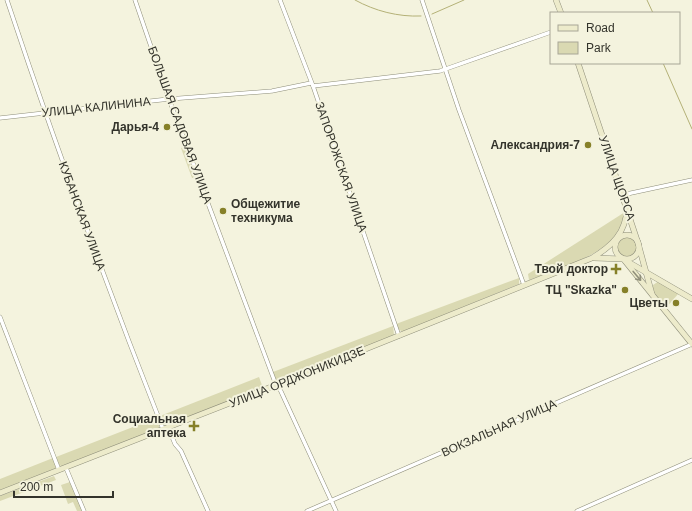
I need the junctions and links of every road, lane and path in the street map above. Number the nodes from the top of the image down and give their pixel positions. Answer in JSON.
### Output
{"nodes":[{"id":1,"x":6,"y":0,"type":"edge"},
{"id":2,"x":135,"y":0,"type":"edge"},
{"id":3,"x":280,"y":0,"type":"edge"},
{"id":4,"x":422,"y":0,"type":"edge"},
{"id":5,"x":556,"y":0,"type":"edge"},
{"id":6,"x":561,"y":12,"type":"edge"},
{"id":7,"x":550,"y":32,"type":"edge"},
{"id":8,"x":578,"y":64,"type":"edge"},
{"id":9,"x":445,"y":69,"type":"junction"},
{"id":10,"x":312,"y":84,"type":"junction"},
{"id":11,"x":169,"y":99,"type":"junction"},
{"id":12,"x":44,"y":113,"type":"junction"},
{"id":13,"x":0,"y":118,"type":"edge"},
{"id":14,"x":692,"y":180,"type":"edge"},
{"id":15,"x":622,"y":195,"type":"junction"},
{"id":16,"x":627,"y":208,"type":"junction"},
{"id":17,"x":617,"y":240,"type":"junction"},
{"id":18,"x":638,"y":244,"type":"junction"},
{"id":19,"x":592,"y":258,"type":"junction"},
{"id":20,"x":623,"y":259,"type":"junction"},
{"id":21,"x":647,"y":272,"type":"junction"},
{"id":22,"x":524,"y":285,"type":"junction"},
{"id":23,"x":652,"y":294,"type":"junction"},
{"id":24,"x":692,"y":299,"type":"edge"},
{"id":25,"x":0,"y":317,"type":"edge"},
{"id":26,"x":398,"y":336,"type":"junction"},
{"id":27,"x":692,"y":344,"type":"edge"},
{"id":28,"x":277,"y":385,"type":"junction"},
{"id":29,"x":165,"y":428,"type":"junction"},
{"id":30,"x":692,"y":460,"type":"edge"},
{"id":31,"x":66,"y":468,"type":"junction"},
{"id":32,"x":59,"y":470,"type":"junction"},
{"id":33,"x":0,"y":493,"type":"edge"},
{"id":34,"x":331,"y":500,"type":"junction"},
{"id":35,"x":84,"y":511,"type":"edge"},
{"id":36,"x":208,"y":511,"type":"edge"},
{"id":37,"x":307,"y":511,"type":"edge"},
{"id":38,"x":336,"y":511,"type":"edge"},
{"id":39,"x":577,"y":511,"type":"edge"}],
"edges":[{"from":1,"to":12,"type":"street","name":"КУБАНСКАЯ УЛИЦА"},
{"from":2,"to":11,"type":"street","name":"БОЛЬШАЯ САДОВАЯ УЛИЦА"},
{"from":3,"to":10,"type":"street","name":"ЗАПОРОЖСКАЯ УЛИЦА"},
{"from":4,"to":9,"type":"street"},
{"from":5,"to":6,"type":"main road"},
{"from":7,"to":9,"type":"street","name":"УЛИЦА КАЛИНИНА"},
{"from":8,"to":15,"type":"main road","name":"УЛИЦА ЩОРСА"},
{"from":9,"to":10,"type":"street","name":"УЛИЦА КАЛИНИНА"},
{"from":9,"to":22,"type":"street"},
{"from":10,"to":11,"type":"street","name":"УЛИЦА КАЛИНИНА"},
{"from":10,"to":26,"type":"street","name":"ЗАПОРОЖСКАЯ УЛИЦА"},
{"from":11,"to":12,"type":"street","name":"УЛИЦА КАЛИНИНА"},
{"from":11,"to":28,"type":"street","name":"БОЛЬШАЯ САДОВАЯ УЛИЦА"},
{"from":12,"to":13,"type":"street","name":"УЛИЦА КАЛИНИНА"},
{"from":12,"to":29,"type":"street","name":"КУБАНСКАЯ УЛИЦА"},
{"from":14,"to":15,"type":"street"},
{"from":15,"to":16,"type":"main road","name":"УЛИЦА ЩОРСА"},
{"from":16,"to":17,"type":"main road"},
{"from":16,"to":18,"type":"main road","name":"УЛИЦА ЩОРСА"},
{"from":17,"to":18,"type":"main road"},
{"from":17,"to":19,"type":"main road"},
{"from":17,"to":20,"type":"main road"},
{"from":18,"to":20,"type":"main road"},
{"from":18,"to":21,"type":"main road","name":"УЛИЦА ЩОРСА"},
{"from":19,"to":20,"type":"main road"},
{"from":19,"to":22,"type":"main road","name":"УЛИЦА ОРДЖОНИКИДЗЕ"},
{"from":20,"to":21,"type":"main road"},
{"from":20,"to":23,"type":"main road","name":"УЛИЦА ЩОРСА","one_way":true},
{"from":21,"to":23,"type":"main road","name":"УЛИЦА ЩОРСА"},
{"from":21,"to":24,"type":"main road"},
{"from":22,"to":26,"type":"main road","name":"УЛИЦА ОРДЖОНИКИДЗЕ"},
{"from":23,"to":27,"type":"main road","name":"УЛИЦА ЩОРСА"},
{"from":25,"to":32,"type":"street"},
{"from":26,"to":28,"type":"main road","name":"УЛИЦА ОРДЖОНИКИДЗЕ"},
{"from":27,"to":34,"type":"street","name":"ВОКЗАЛЬНАЯ УЛИЦА"},
{"from":28,"to":29,"type":"main road","name":"УЛИЦА ОРДЖОНИКИДЗЕ"},
{"from":28,"to":34,"type":"street","name":"БОЛЬШАЯ САДОВАЯ УЛИЦА"},
{"from":29,"to":31,"type":"main road","name":"УЛИЦА ОРДЖОНИКИДЗЕ"},
{"from":29,"to":36,"type":"street","name":"КУБАНСКАЯ УЛИЦА"},
{"from":30,"to":39,"type":"street"},
{"from":31,"to":32,"type":"main road","name":"УЛИЦА ОРДЖОНИКИДЗЕ"},
{"from":31,"to":35,"type":"street"},
{"from":32,"to":33,"type":"main road","name":"УЛИЦА ОРДЖОНИКИДЗЕ"},
{"from":34,"to":37,"type":"street","name":"ВОКЗАЛЬНАЯ УЛИЦА"},
{"from":34,"to":38,"type":"street","name":"БОЛЬШАЯ САДОВАЯ УЛИЦА"}]}
